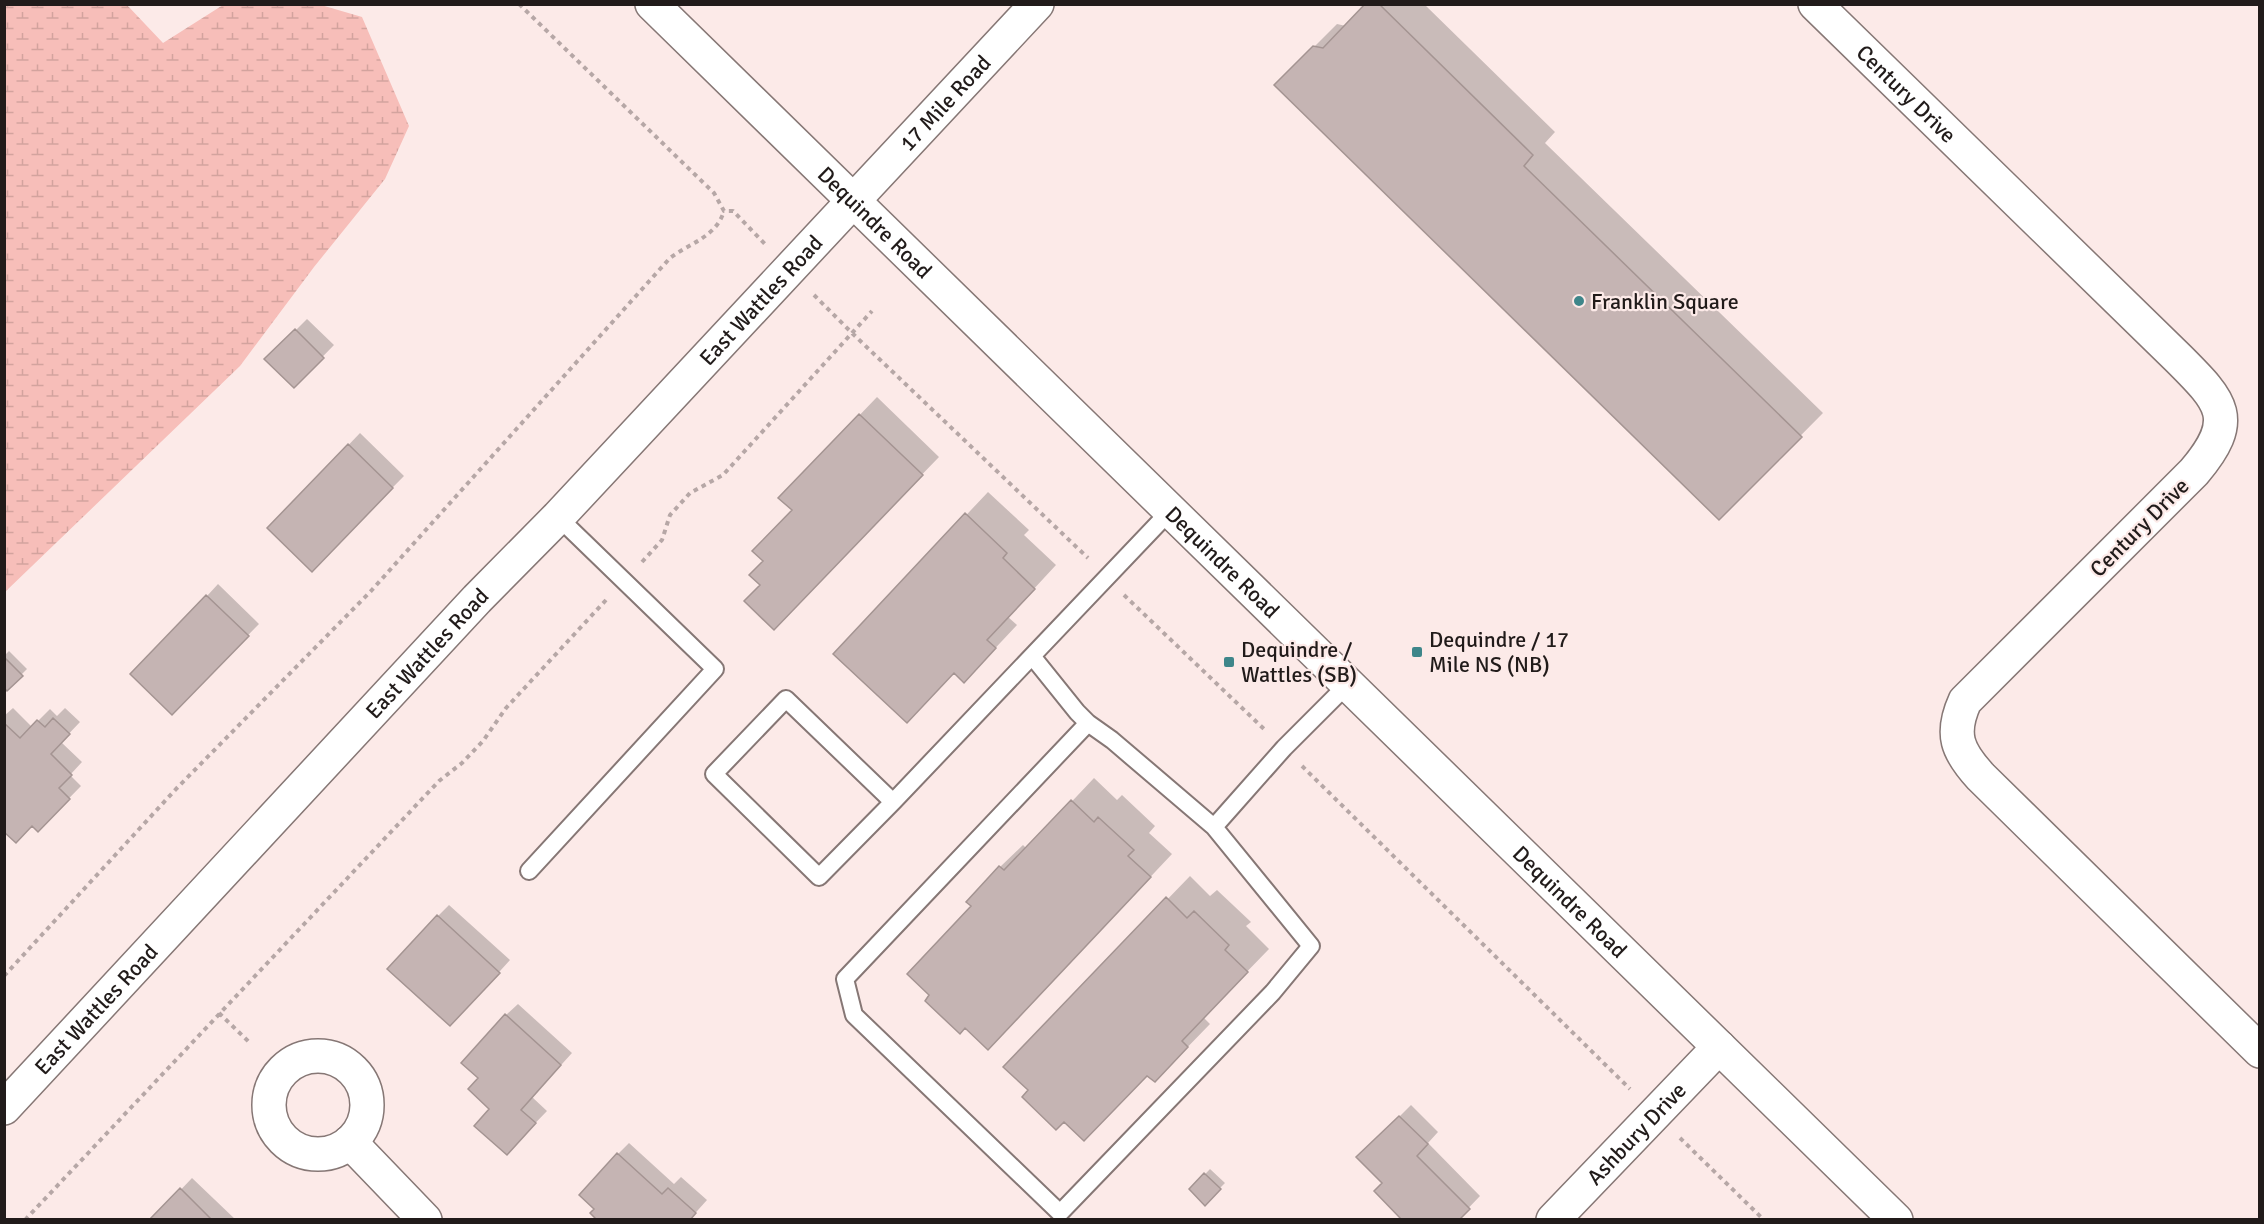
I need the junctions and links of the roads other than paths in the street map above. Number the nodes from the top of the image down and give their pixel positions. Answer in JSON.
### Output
{"nodes":[{"id":1,"x":652,"y":4,"type":"edge"},
{"id":2,"x":1037,"y":4,"type":"edge"},
{"id":3,"x":1815,"y":4,"type":"edge"},
{"id":4,"x":853,"y":201,"type":"junction"},
{"id":5,"x":1170,"y":511,"type":"junction"},
{"id":6,"x":558,"y":517,"type":"junction"},
{"id":7,"x":1032,"y":656,"type":"junction"},
{"id":8,"x":1348,"y":684,"type":"junction"},
{"id":9,"x":1088,"y":723,"type":"junction"},
{"id":10,"x":893,"y":802,"type":"junction"},
{"id":11,"x":1214,"y":827,"type":"junction"},
{"id":12,"x":529,"y":871,"type":"dead end"},
{"id":13,"x":1719,"y":1047,"type":"junction"},
{"id":14,"x":2259,"y":1051,"type":"edge"},
{"id":15,"x":4,"y":1108,"type":"edge"},
{"id":16,"x":350,"y":1142,"type":"dead end"},
{"id":17,"x":425,"y":1220,"type":"edge"},
{"id":18,"x":1553,"y":1220,"type":"edge"},
{"id":19,"x":1896,"y":1220,"type":"edge"}],
"edges":[{"from":1,"to":4,"type":"main road","name":"Dequindre Road"},
{"from":2,"to":4,"type":"main road","name":"17 Mile Road"},
{"from":3,"to":14,"type":"main road","name":"Century Drive"},
{"from":4,"to":5,"type":"main road","name":"Dequindre Road"},
{"from":4,"to":6,"type":"main road","name":"East Wattles Road"},
{"from":5,"to":7,"type":"lane"},
{"from":5,"to":8,"type":"main road","name":"Dequindre Road"},
{"from":6,"to":12,"type":"lane"},
{"from":6,"to":15,"type":"main road","name":"East Wattles Road"},
{"from":7,"to":9,"type":"lane"},
{"from":7,"to":10,"type":"lane"},
{"from":8,"to":11,"type":"lane"},
{"from":8,"to":13,"type":"main road","name":"Dequindre Road"},
{"from":9,"to":11,"type":"lane"},
{"from":9,"to":11,"type":"lane"},
{"from":10,"to":10,"type":"lane"},
{"from":13,"to":18,"type":"main road","name":"Ashbury Drive"},
{"from":13,"to":19,"type":"main road","name":"Dequindre Road"},
{"from":16,"to":17,"type":"main road"}]}
